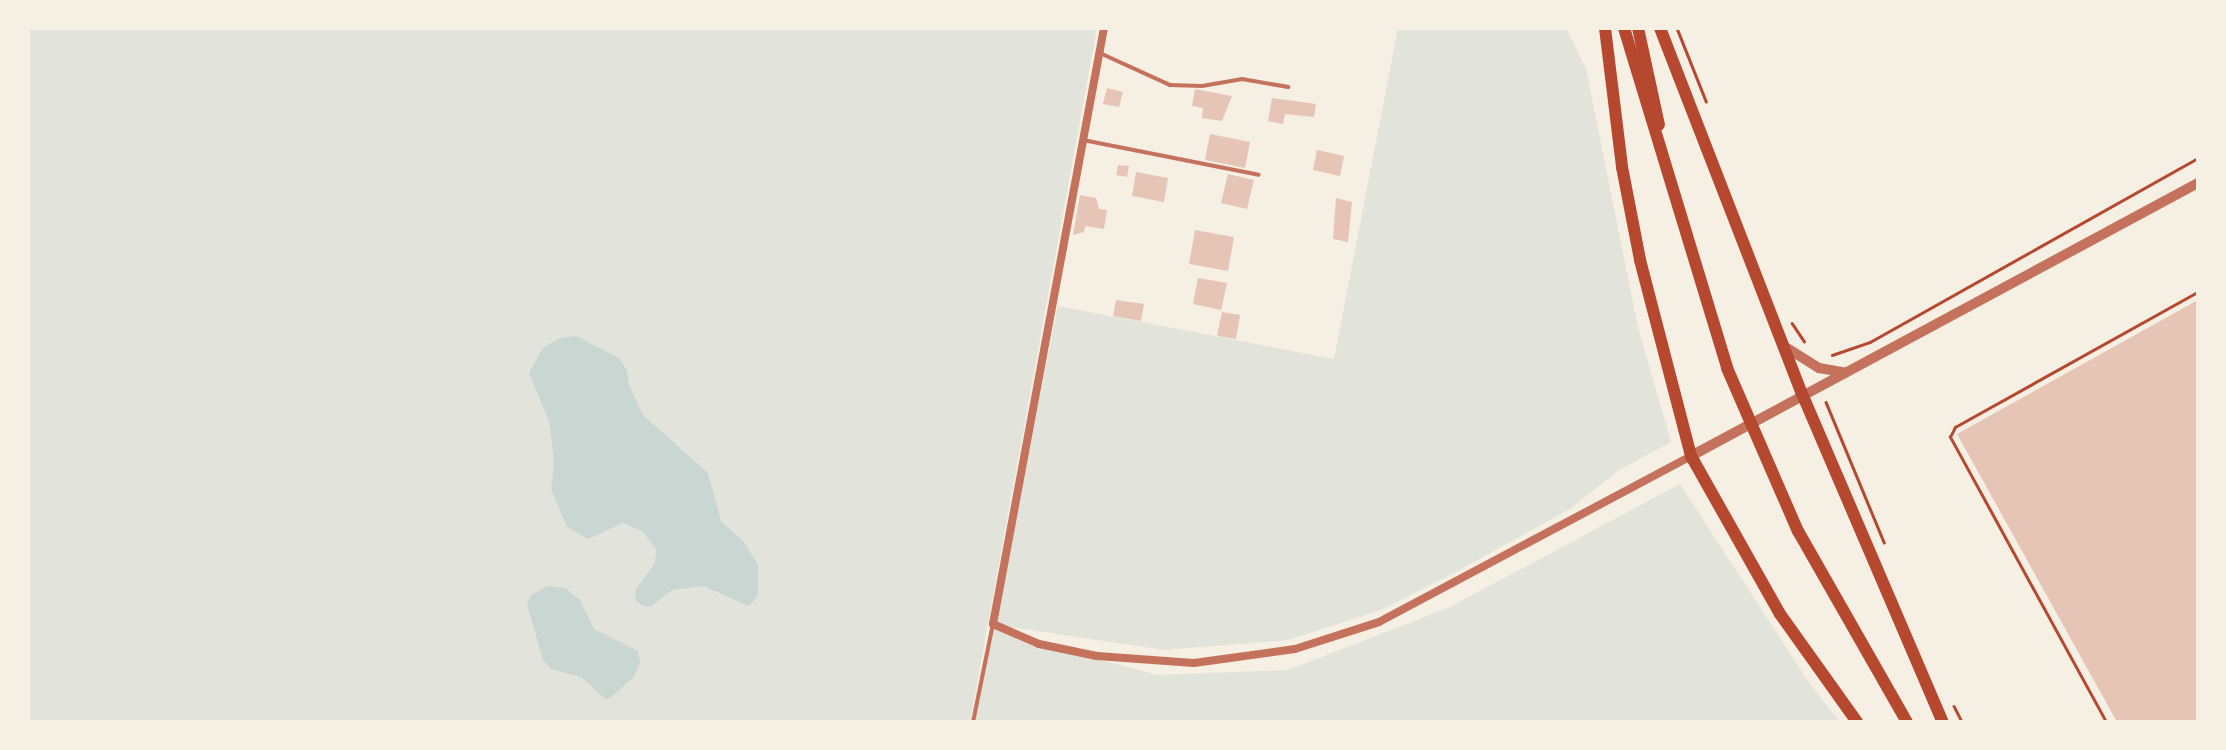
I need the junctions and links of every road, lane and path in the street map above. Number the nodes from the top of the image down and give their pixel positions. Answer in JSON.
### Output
{"nodes":[{"id":1,"x":1104,"y":28,"type":"edge"},
{"id":2,"x":1606,"y":28,"type":"edge"},
{"id":3,"x":1624,"y":28,"type":"edge"},
{"id":4,"x":1638,"y":28,"type":"edge"},
{"id":5,"x":1660,"y":28,"type":"edge"},
{"id":6,"x":1677,"y":28,"type":"edge"},
{"id":7,"x":1100,"y":53,"type":"junction"},
{"id":8,"x":1288,"y":87,"type":"dead end"},
{"id":9,"x":1710,"y":110,"type":"dead end"},
{"id":10,"x":1083,"y":140,"type":"junction"},
{"id":11,"x":1664,"y":158,"type":"junction"},
{"id":12,"x":2198,"y":158,"type":"edge"},
{"id":13,"x":1259,"y":176,"type":"dead end"},
{"id":14,"x":2198,"y":183,"type":"edge"},
{"id":15,"x":2198,"y":292,"type":"edge"},
{"id":16,"x":1788,"y":314,"type":"dead end"},
{"id":17,"x":1804,"y":340,"type":"dead end"},
{"id":18,"x":1786,"y":348,"type":"junction"},
{"id":19,"x":1828,"y":356,"type":"dead end"},
{"id":20,"x":1847,"y":372,"type":"junction"},
{"id":21,"x":1820,"y":387,"type":"junction"},
{"id":22,"x":1804,"y":396,"type":"junction"},
{"id":23,"x":1691,"y":456,"type":"junction"},
{"id":24,"x":1884,"y":543,"type":"dead end"},
{"id":25,"x":992,"y":624,"type":"junction"},
{"id":26,"x":1948,"y":692,"type":"dead end"},
{"id":27,"x":973,"y":722,"type":"edge"},
{"id":28,"x":1857,"y":722,"type":"edge"},
{"id":29,"x":1907,"y":722,"type":"edge"},
{"id":30,"x":1943,"y":722,"type":"edge"},
{"id":31,"x":1962,"y":722,"type":"edge"},
{"id":32,"x":2106,"y":722,"type":"edge"}],
"edges":[{"from":1,"to":7,"type":"street"},
{"from":2,"to":23,"type":"main road"},
{"from":3,"to":11,"type":"main road"},
{"from":4,"to":11,"type":"main road"},
{"from":5,"to":18,"type":"main road"},
{"from":6,"to":9,"type":"path"},
{"from":7,"to":8,"type":"lane"},
{"from":7,"to":10,"type":"street"},
{"from":10,"to":13,"type":"lane"},
{"from":10,"to":25,"type":"street"},
{"from":11,"to":29,"type":"main road"},
{"from":12,"to":19,"type":"path"},
{"from":14,"to":20,"type":"street"},
{"from":15,"to":32,"type":"path"},
{"from":16,"to":17,"type":"path"},
{"from":18,"to":20,"type":"street"},
{"from":18,"to":22,"type":"main road"},
{"from":20,"to":21,"type":"street"},
{"from":21,"to":22,"type":"street"},
{"from":21,"to":24,"type":"path"},
{"from":22,"to":23,"type":"street"},
{"from":22,"to":30,"type":"main road"},
{"from":23,"to":25,"type":"street"},
{"from":23,"to":28,"type":"main road"},
{"from":25,"to":27,"type":"lane"},
{"from":26,"to":31,"type":"path"}]}
